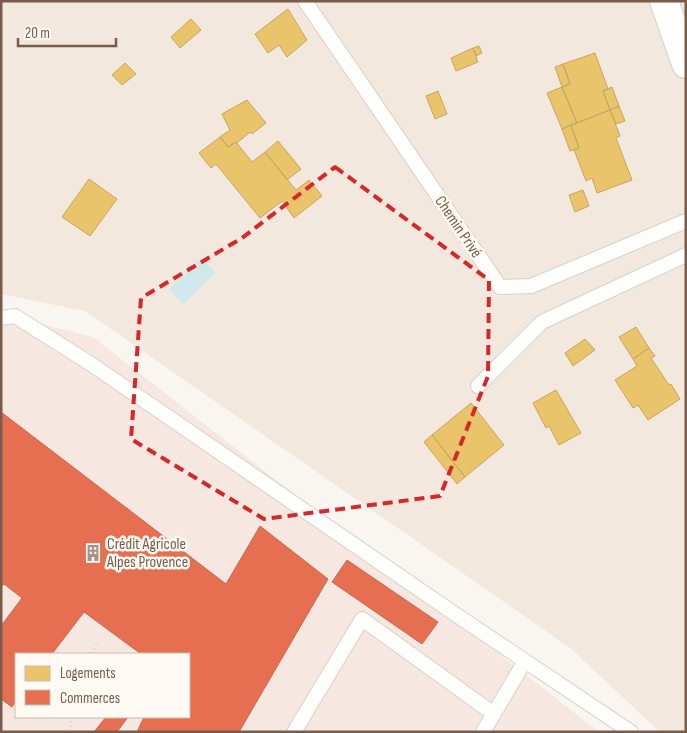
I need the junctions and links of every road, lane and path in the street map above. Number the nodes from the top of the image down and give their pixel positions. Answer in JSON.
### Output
{"nodes":[{"id":1,"x":304,"y":1,"type":"edge"},
{"id":2,"x":664,"y":1,"type":"edge"},
{"id":3,"x":686,"y":64,"type":"edge"},
{"id":4,"x":686,"y":221,"type":"edge"},
{"id":5,"x":686,"y":254,"type":"edge"},
{"id":6,"x":1,"y":318,"type":"edge"},
{"id":7,"x":478,"y":386,"type":"dead end"},
{"id":8,"x":98,"y":640,"type":"dead end"},
{"id":9,"x":92,"y":653,"type":"edge"},
{"id":10,"x":525,"y":661,"type":"junction"},
{"id":11,"x":494,"y":714,"type":"junction"},
{"id":12,"x":72,"y":718,"type":"edge"},
{"id":13,"x":70,"y":732,"type":"edge"},
{"id":14,"x":294,"y":732,"type":"edge"},
{"id":15,"x":483,"y":732,"type":"edge"},
{"id":16,"x":631,"y":732,"type":"edge"}],
"edges":[{"from":1,"to":4,"type":"lane","name":"Chemin Privé"},
{"from":2,"to":3,"type":"street"},
{"from":5,"to":7,"type":"lane"},
{"from":6,"to":10,"type":"lane"},
{"from":8,"to":9,"type":"path"},
{"from":10,"to":11,"type":"lane"},
{"from":10,"to":16,"type":"lane"},
{"from":11,"to":14,"type":"lane"},
{"from":11,"to":15,"type":"lane"},
{"from":12,"to":13,"type":"path"}]}
